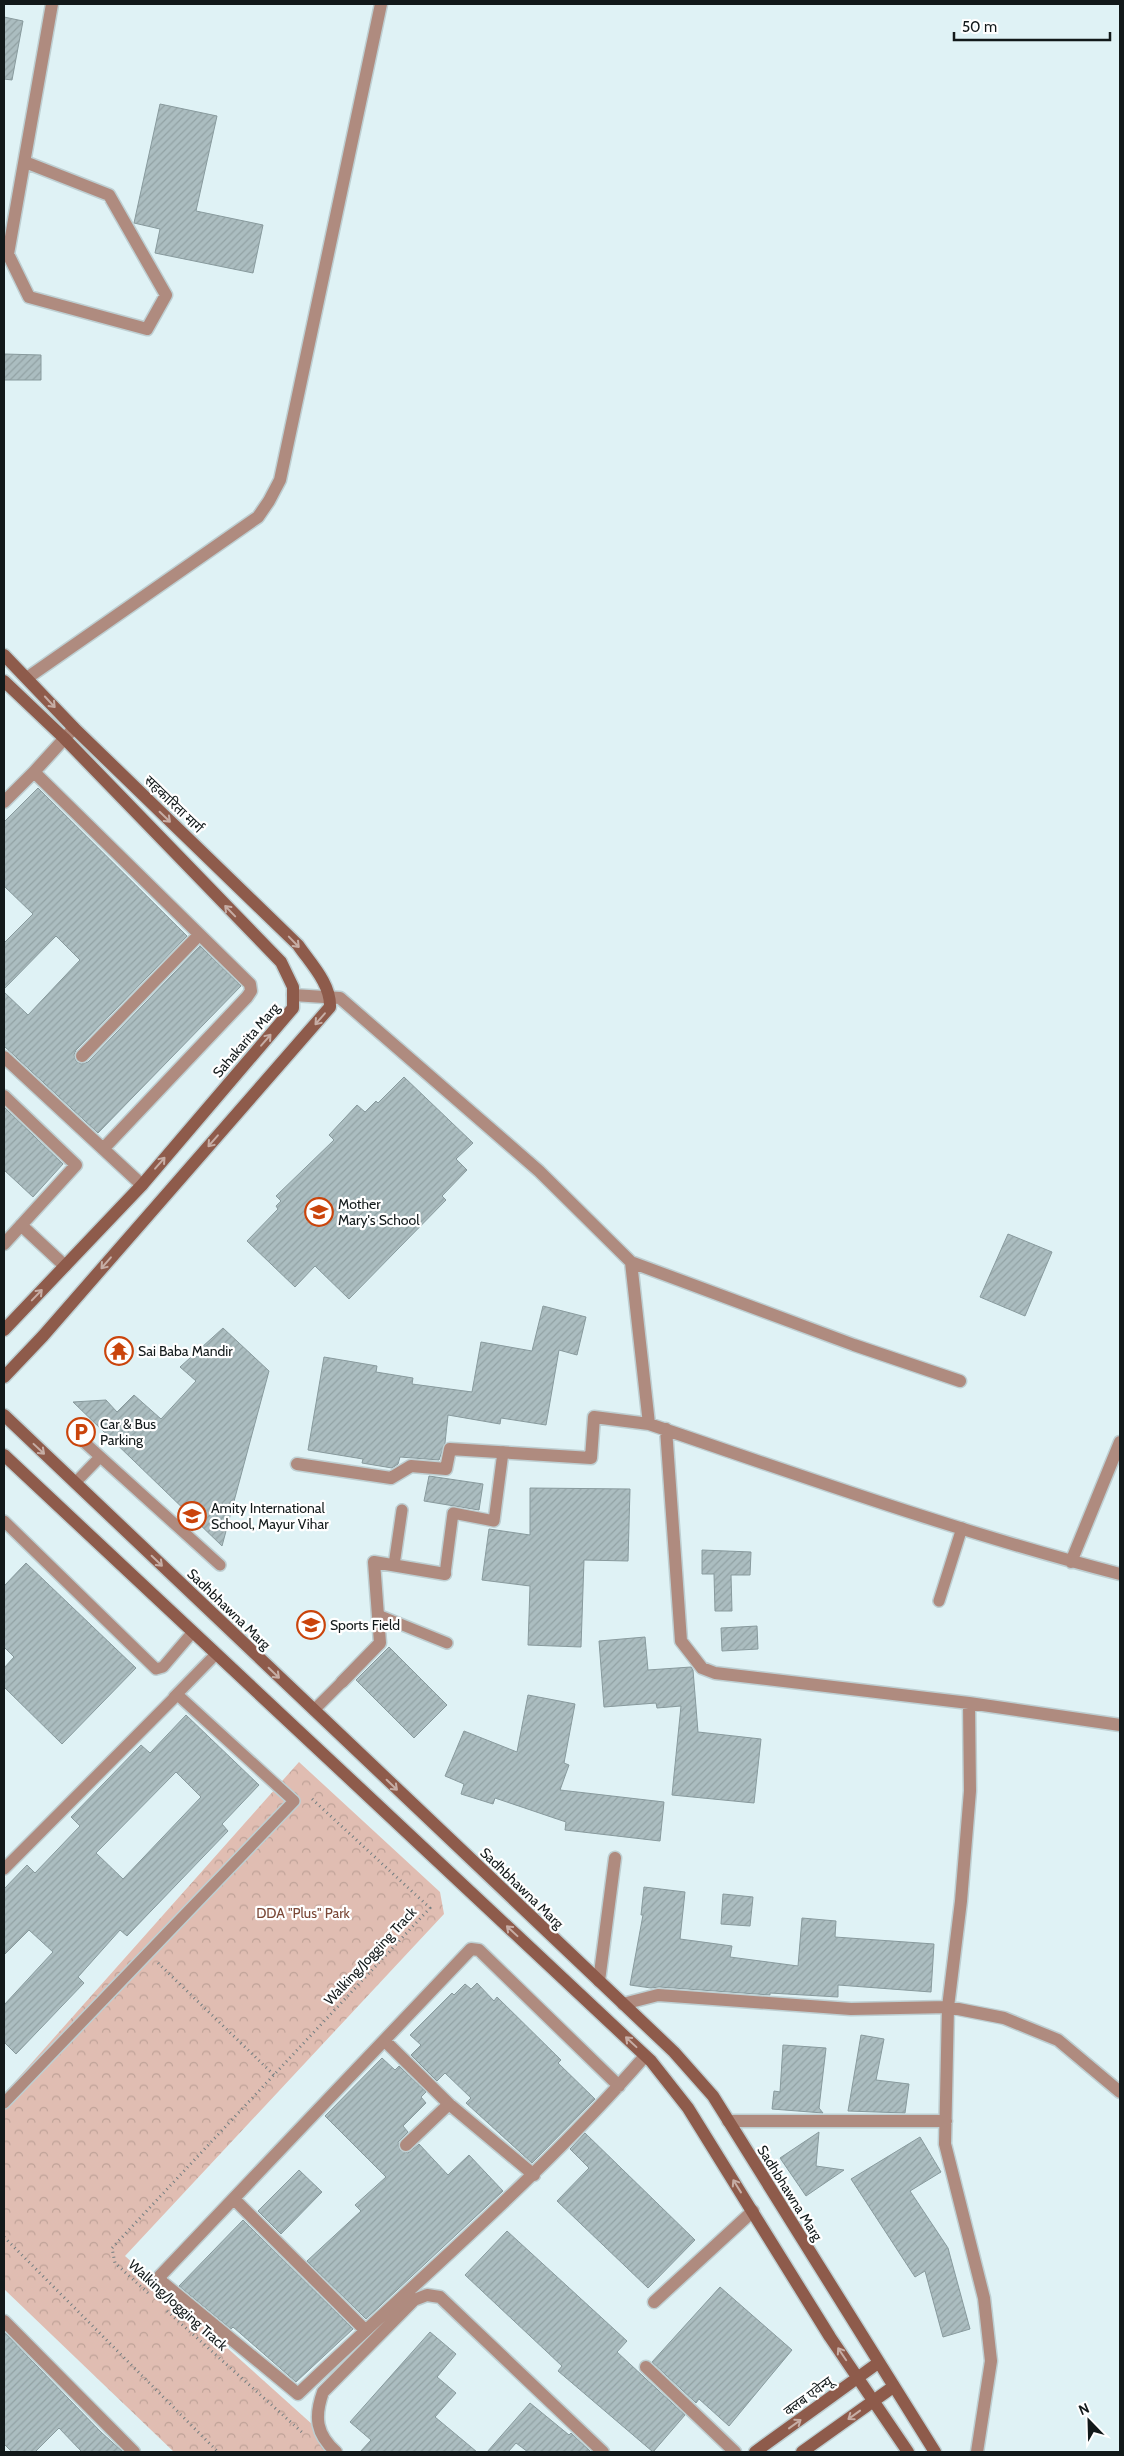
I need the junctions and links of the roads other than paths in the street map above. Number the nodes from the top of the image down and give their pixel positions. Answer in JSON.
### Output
{"nodes":[{"id":1,"x":52,"y":4,"type":"edge"},
{"id":2,"x":380,"y":4,"type":"edge"},
{"id":3,"x":25,"y":162,"type":"junction"},
{"id":4,"x":6,"y":253,"type":"edge"},
{"id":5,"x":4,"y":655,"type":"edge"},
{"id":6,"x":27,"y":678,"type":"junction"},
{"id":7,"x":4,"y":681,"type":"edge"},
{"id":8,"x":74,"y":728,"type":"junction"},
{"id":9,"x":64,"y":738,"type":"junction"},
{"id":10,"x":34,"y":772,"type":"junction"},
{"id":11,"x":4,"y":802,"type":"edge"},
{"id":12,"x":198,"y":936,"type":"junction"},
{"id":13,"x":293,"y":995,"type":"junction"},
{"id":14,"x":331,"y":996,"type":"junction"},
{"id":15,"x":82,"y":1056,"type":"dead end"},
{"id":16,"x":4,"y":1057,"type":"edge"},
{"id":17,"x":4,"y":1096,"type":"edge"},
{"id":18,"x":104,"y":1149,"type":"junction"},
{"id":19,"x":142,"y":1185,"type":"junction"},
{"id":20,"x":21,"y":1225,"type":"junction"},
{"id":21,"x":4,"y":1244,"type":"edge"},
{"id":22,"x":631,"y":1262,"type":"junction"},
{"id":23,"x":65,"y":1266,"type":"junction"},
{"id":24,"x":4,"y":1330,"type":"edge"},
{"id":25,"x":4,"y":1377,"type":"edge"},
{"id":26,"x":960,"y":1381,"type":"dead end"},
{"id":27,"x":4,"y":1415,"type":"edge"},
{"id":28,"x":649,"y":1424,"type":"junction"},
{"id":29,"x":666,"y":1429,"type":"junction"},
{"id":30,"x":74,"y":1433,"type":"dead end"},
{"id":31,"x":1120,"y":1442,"type":"edge"},
{"id":32,"x":503,"y":1452,"type":"junction"},
{"id":33,"x":4,"y":1455,"type":"edge"},
{"id":34,"x":100,"y":1457,"type":"junction"},
{"id":35,"x":296,"y":1464,"type":"dead end"},
{"id":36,"x":75,"y":1483,"type":"junction"},
{"id":37,"x":402,"y":1510,"type":"dead end"},
{"id":38,"x":4,"y":1521,"type":"edge"},
{"id":39,"x":962,"y":1528,"type":"junction"},
{"id":40,"x":1071,"y":1562,"type":"junction"},
{"id":41,"x":220,"y":1565,"type":"dead end"},
{"id":42,"x":394,"y":1565,"type":"junction"},
{"id":43,"x":446,"y":1574,"type":"joint"},
{"id":44,"x":1120,"y":1574,"type":"edge"},
{"id":45,"x":939,"y":1600,"type":"dead end"},
{"id":46,"x":378,"y":1615,"type":"junction"},
{"id":47,"x":192,"y":1633,"type":"junction"},
{"id":48,"x":447,"y":1643,"type":"dead end"},
{"id":49,"x":216,"y":1654,"type":"junction"},
{"id":50,"x":342,"y":1682,"type":"joint"},
{"id":51,"x":174,"y":1697,"type":"junction"},
{"id":52,"x":969,"y":1703,"type":"junction"},
{"id":53,"x":314,"y":1710,"type":"junction"},
{"id":54,"x":1120,"y":1725,"type":"edge"},
{"id":55,"x":615,"y":1858,"type":"dead end"},
{"id":56,"x":4,"y":1870,"type":"edge"},
{"id":57,"x":598,"y":1981,"type":"junction"},
{"id":58,"x":623,"y":2004,"type":"junction"},
{"id":59,"x":948,"y":2007,"type":"junction"},
{"id":60,"x":385,"y":2041,"type":"junction"},
{"id":61,"x":646,"y":2056,"type":"junction"},
{"id":62,"x":620,"y":2086,"type":"junction"},
{"id":63,"x":1120,"y":2092,"type":"edge"},
{"id":64,"x":4,"y":2103,"type":"edge"},
{"id":65,"x":449,"y":2104,"type":"junction"},
{"id":66,"x":728,"y":2121,"type":"junction"},
{"id":67,"x":946,"y":2121,"type":"junction"},
{"id":68,"x":406,"y":2144,"type":"dead end"},
{"id":69,"x":534,"y":2175,"type":"junction"},
{"id":70,"x":235,"y":2200,"type":"junction"},
{"id":71,"x":753,"y":2211,"type":"junction"},
{"id":72,"x":654,"y":2302,"type":"dead end"},
{"id":73,"x":4,"y":2321,"type":"edge"},
{"id":74,"x":365,"y":2330,"type":"junction"},
{"id":75,"x":878,"y":2364,"type":"junction"},
{"id":76,"x":646,"y":2367,"type":"dead end"},
{"id":77,"x":858,"y":2378,"type":"junction"},
{"id":78,"x":893,"y":2387,"type":"junction"},
{"id":79,"x":873,"y":2401,"type":"junction"},
{"id":80,"x":134,"y":2452,"type":"edge"},
{"id":81,"x":336,"y":2452,"type":"edge"},
{"id":82,"x":603,"y":2452,"type":"edge"},
{"id":83,"x":735,"y":2452,"type":"edge"},
{"id":84,"x":755,"y":2452,"type":"edge"},
{"id":85,"x":802,"y":2452,"type":"edge"},
{"id":86,"x":908,"y":2452,"type":"edge"},
{"id":87,"x":935,"y":2452,"type":"edge"},
{"id":88,"x":977,"y":2452,"type":"edge"}],
"edges":[{"from":1,"to":3,"type":"street"},
{"from":2,"to":6,"type":"street"},
{"from":3,"to":4,"type":"street"},
{"from":3,"to":4,"type":"street"},
{"from":5,"to":6,"type":"street","name":"सहकारिता मार्ग"},
{"from":6,"to":8,"type":"street","name":"सहकारिता मार्ग","one_way":true},
{"from":7,"to":9,"type":"street","name":"Sahakarita Marg"},
{"from":8,"to":9,"type":"street"},
{"from":8,"to":14,"type":"street","name":"सहकारिता मार्ग","one_way":true},
{"from":9,"to":10,"type":"street"},
{"from":13,"to":9,"type":"street","name":"Sahakarita Marg","one_way":true},
{"from":10,"to":11,"type":"street"},
{"from":10,"to":12,"type":"street"},
{"from":12,"to":15,"type":"street"},
{"from":12,"to":18,"type":"street"},
{"from":13,"to":14,"type":"street"},
{"from":19,"to":13,"type":"street","name":"Sahakarita Marg","one_way":true},
{"from":14,"to":22,"type":"street"},
{"from":14,"to":25,"type":"street","one_way":true},
{"from":16,"to":18,"type":"street"},
{"from":17,"to":20,"type":"street"},
{"from":18,"to":19,"type":"street"},
{"from":19,"to":23,"type":"street","name":"Sahakarita Marg"},
{"from":20,"to":21,"type":"street"},
{"from":20,"to":23,"type":"street"},
{"from":22,"to":26,"type":"street"},
{"from":22,"to":28,"type":"street"},
{"from":24,"to":23,"type":"street","name":"Sahakarita Marg","one_way":true},
{"from":27,"to":36,"type":"street","name":"Sadhbhawna Marg","one_way":true},
{"from":28,"to":29,"type":"street"},
{"from":28,"to":32,"type":"street"},
{"from":29,"to":39,"type":"street"},
{"from":29,"to":52,"type":"street"},
{"from":30,"to":34,"type":"lane"},
{"from":31,"to":40,"type":"street"},
{"from":32,"to":35,"type":"street"},
{"from":32,"to":43,"type":"lane"},
{"from":33,"to":47,"type":"street"},
{"from":34,"to":36,"type":"lane"},
{"from":34,"to":41,"type":"lane"},
{"from":36,"to":53,"type":"street","name":"Sadhbhawna Marg","one_way":true},
{"from":37,"to":42,"type":"lane"},
{"from":38,"to":47,"type":"lane"},
{"from":39,"to":40,"type":"street"},
{"from":39,"to":45,"type":"lane"},
{"from":40,"to":44,"type":"street"},
{"from":42,"to":43,"type":"street"},
{"from":42,"to":46,"type":"street"},
{"from":46,"to":48,"type":"lane"},
{"from":46,"to":50,"type":"street"},
{"from":47,"to":49,"type":"street"},
{"from":49,"to":51,"type":"lane"},
{"from":61,"to":49,"type":"street","one_way":true},
{"from":50,"to":53,"type":"lane"},
{"from":51,"to":56,"type":"lane"},
{"from":51,"to":64,"type":"lane"},
{"from":52,"to":54,"type":"street"},
{"from":52,"to":59,"type":"street"},
{"from":53,"to":57,"type":"street","name":"Sadhbhawna Marg","one_way":true},
{"from":55,"to":57,"type":"street"},
{"from":57,"to":58,"type":"street","name":"Sadhbhawna Marg"},
{"from":58,"to":59,"type":"street"},
{"from":58,"to":66,"type":"street","name":"Sadhbhawna Marg"},
{"from":59,"to":63,"type":"street"},
{"from":59,"to":67,"type":"street"},
{"from":60,"to":62,"type":"street"},
{"from":60,"to":65,"type":"street"},
{"from":60,"to":70,"type":"street"},
{"from":61,"to":62,"type":"street"},
{"from":71,"to":61,"type":"street","one_way":true},
{"from":62,"to":69,"type":"street"},
{"from":65,"to":68,"type":"street"},
{"from":65,"to":69,"type":"street"},
{"from":66,"to":67,"type":"street"},
{"from":66,"to":75,"type":"street","name":"Sadhbhawna Marg"},
{"from":67,"to":88,"type":"street"},
{"from":69,"to":74,"type":"street"},
{"from":70,"to":74,"type":"street"},
{"from":70,"to":74,"type":"street"},
{"from":71,"to":72,"type":"street"},
{"from":77,"to":71,"type":"street","one_way":true},
{"from":73,"to":80,"type":"street"},
{"from":75,"to":77,"type":"street","name":"क्लब एवेन्यू"},
{"from":75,"to":78,"type":"street","name":"Sadhbhawna Marg"},
{"from":76,"to":83,"type":"street"},
{"from":77,"to":79,"type":"street"},
{"from":84,"to":77,"type":"street","name":"क्लब एवेन्यू","one_way":true},
{"from":78,"to":79,"type":"street"},
{"from":78,"to":87,"type":"street","name":"Sadhbhawna Marg"},
{"from":79,"to":85,"type":"street","one_way":true},
{"from":79,"to":86,"type":"street"},
{"from":81,"to":82,"type":"street"}]}
